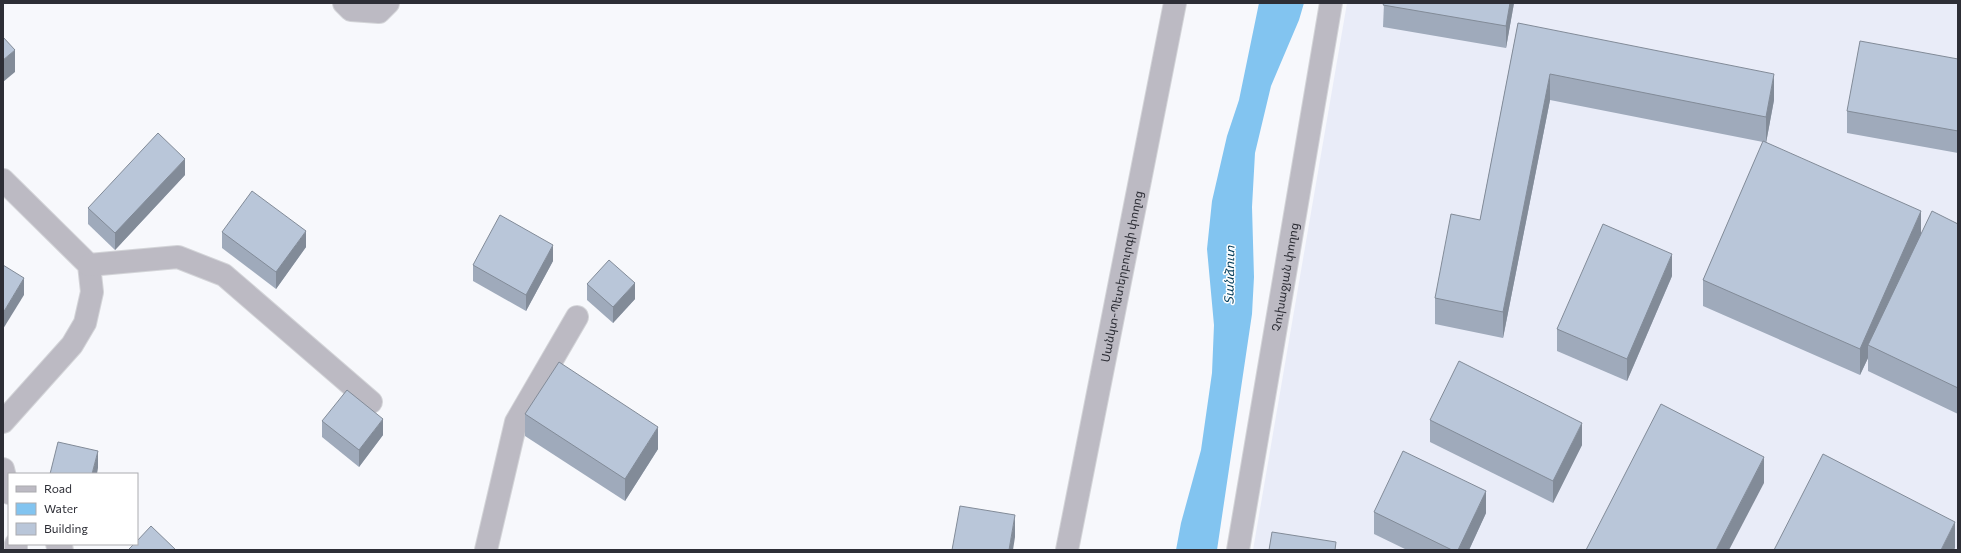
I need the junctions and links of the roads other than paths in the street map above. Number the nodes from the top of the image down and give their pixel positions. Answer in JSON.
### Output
{"nodes":[{"id":1,"x":344,"y":3,"type":"edge"},
{"id":2,"x":388,"y":3,"type":"edge"},
{"id":3,"x":1175,"y":3,"type":"edge"},
{"id":4,"x":1331,"y":3,"type":"edge"},
{"id":5,"x":3,"y":180,"type":"edge"},
{"id":6,"x":90,"y":266,"type":"junction"},
{"id":7,"x":577,"y":316,"type":"dead end"},
{"id":8,"x":371,"y":402,"type":"dead end"},
{"id":9,"x":3,"y":422,"type":"edge"},
{"id":10,"x":486,"y":550,"type":"edge"},
{"id":11,"x":1067,"y":550,"type":"edge"},
{"id":12,"x":1238,"y":550,"type":"edge"}],
"edges":[{"from":1,"to":2,"type":"street"},
{"from":3,"to":11,"type":"street","name":"Սանկտ-Պետերբուրգի փողոց"},
{"from":4,"to":12,"type":"street","name":"Չուխաջյան փողոց"},
{"from":5,"to":6,"type":"street"},
{"from":6,"to":8,"type":"street"},
{"from":6,"to":9,"type":"street"},
{"from":7,"to":10,"type":"street"}]}
